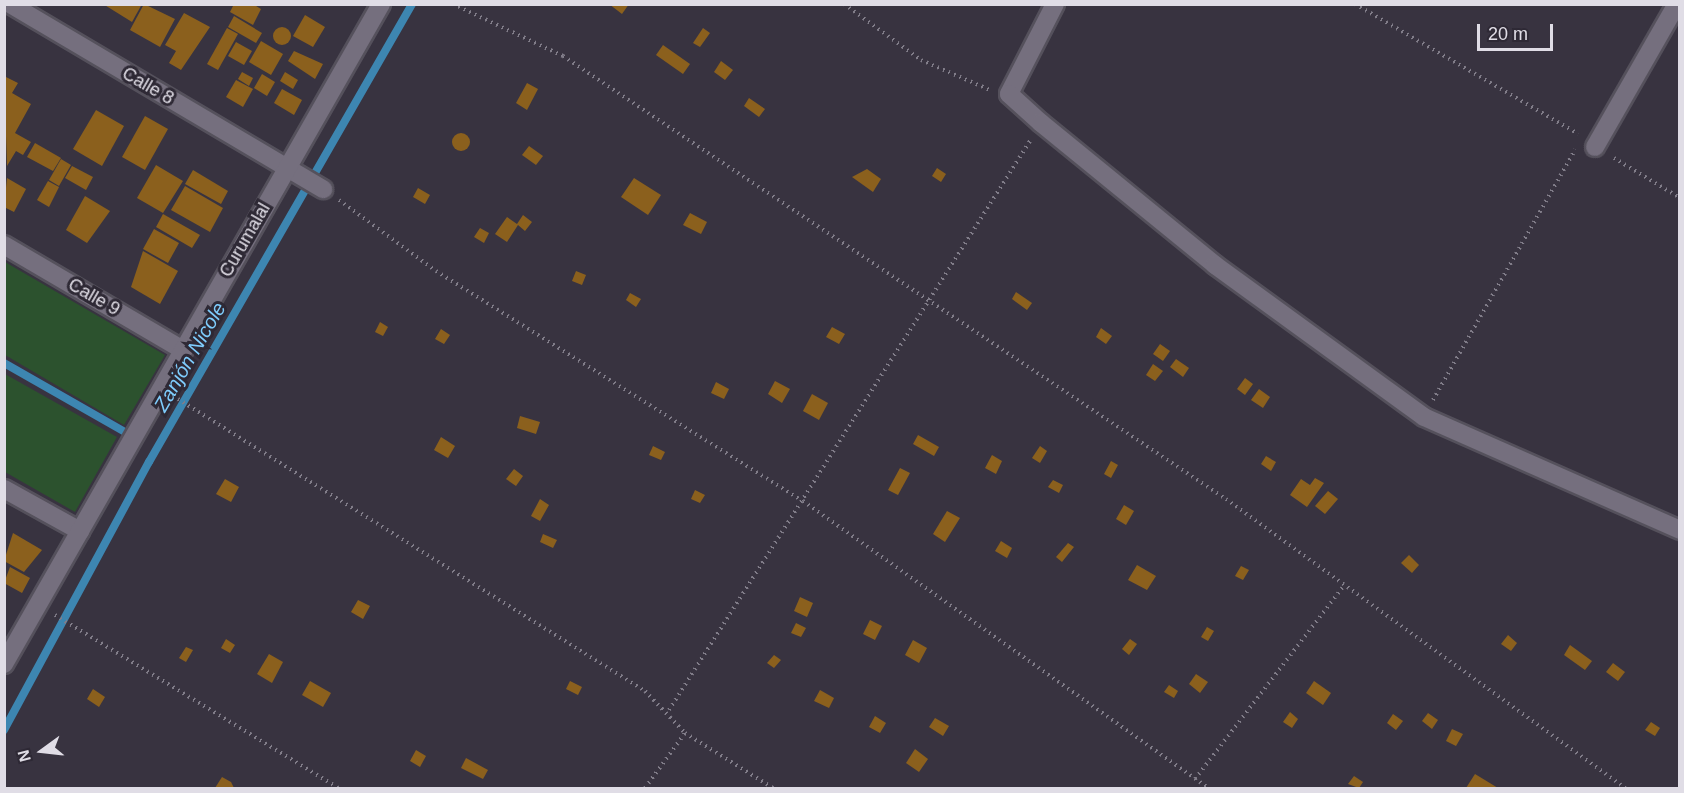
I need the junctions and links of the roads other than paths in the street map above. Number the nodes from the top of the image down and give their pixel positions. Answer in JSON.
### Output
{"nodes":[{"id":1,"x":10,"y":4,"type":"edge"},
{"id":2,"x":381,"y":4,"type":"edge"},
{"id":3,"x":1055,"y":4,"type":"edge"},
{"id":4,"x":1677,"y":4,"type":"edge"},
{"id":5,"x":1595,"y":147,"type":"road end"},
{"id":6,"x":286,"y":167,"type":"junction"},
{"id":7,"x":323,"y":189,"type":"road end"},
{"id":8,"x":4,"y":245,"type":"edge"},
{"id":9,"x":183,"y":350,"type":"junction"},
{"id":10,"x":4,"y":489,"type":"edge"},
{"id":11,"x":1680,"y":530,"type":"edge"},
{"id":12,"x":80,"y":531,"type":"junction"},
{"id":13,"x":4,"y":664,"type":"edge"}],
"edges":[{"from":1,"to":6,"type":"street","name":"Calle 8"},
{"from":2,"to":6,"type":"street","name":"Curumalal"},
{"from":3,"to":11,"type":"street"},
{"from":4,"to":5,"type":"street"},
{"from":6,"to":7,"type":"street","name":"Calle 8"},
{"from":6,"to":9,"type":"street","name":"Curumalal"},
{"from":8,"to":9,"type":"street","name":"Calle 9"},
{"from":9,"to":12,"type":"street","name":"Curumalal"},
{"from":10,"to":12,"type":"street"},
{"from":12,"to":13,"type":"street","name":"Curumalal"}]}
